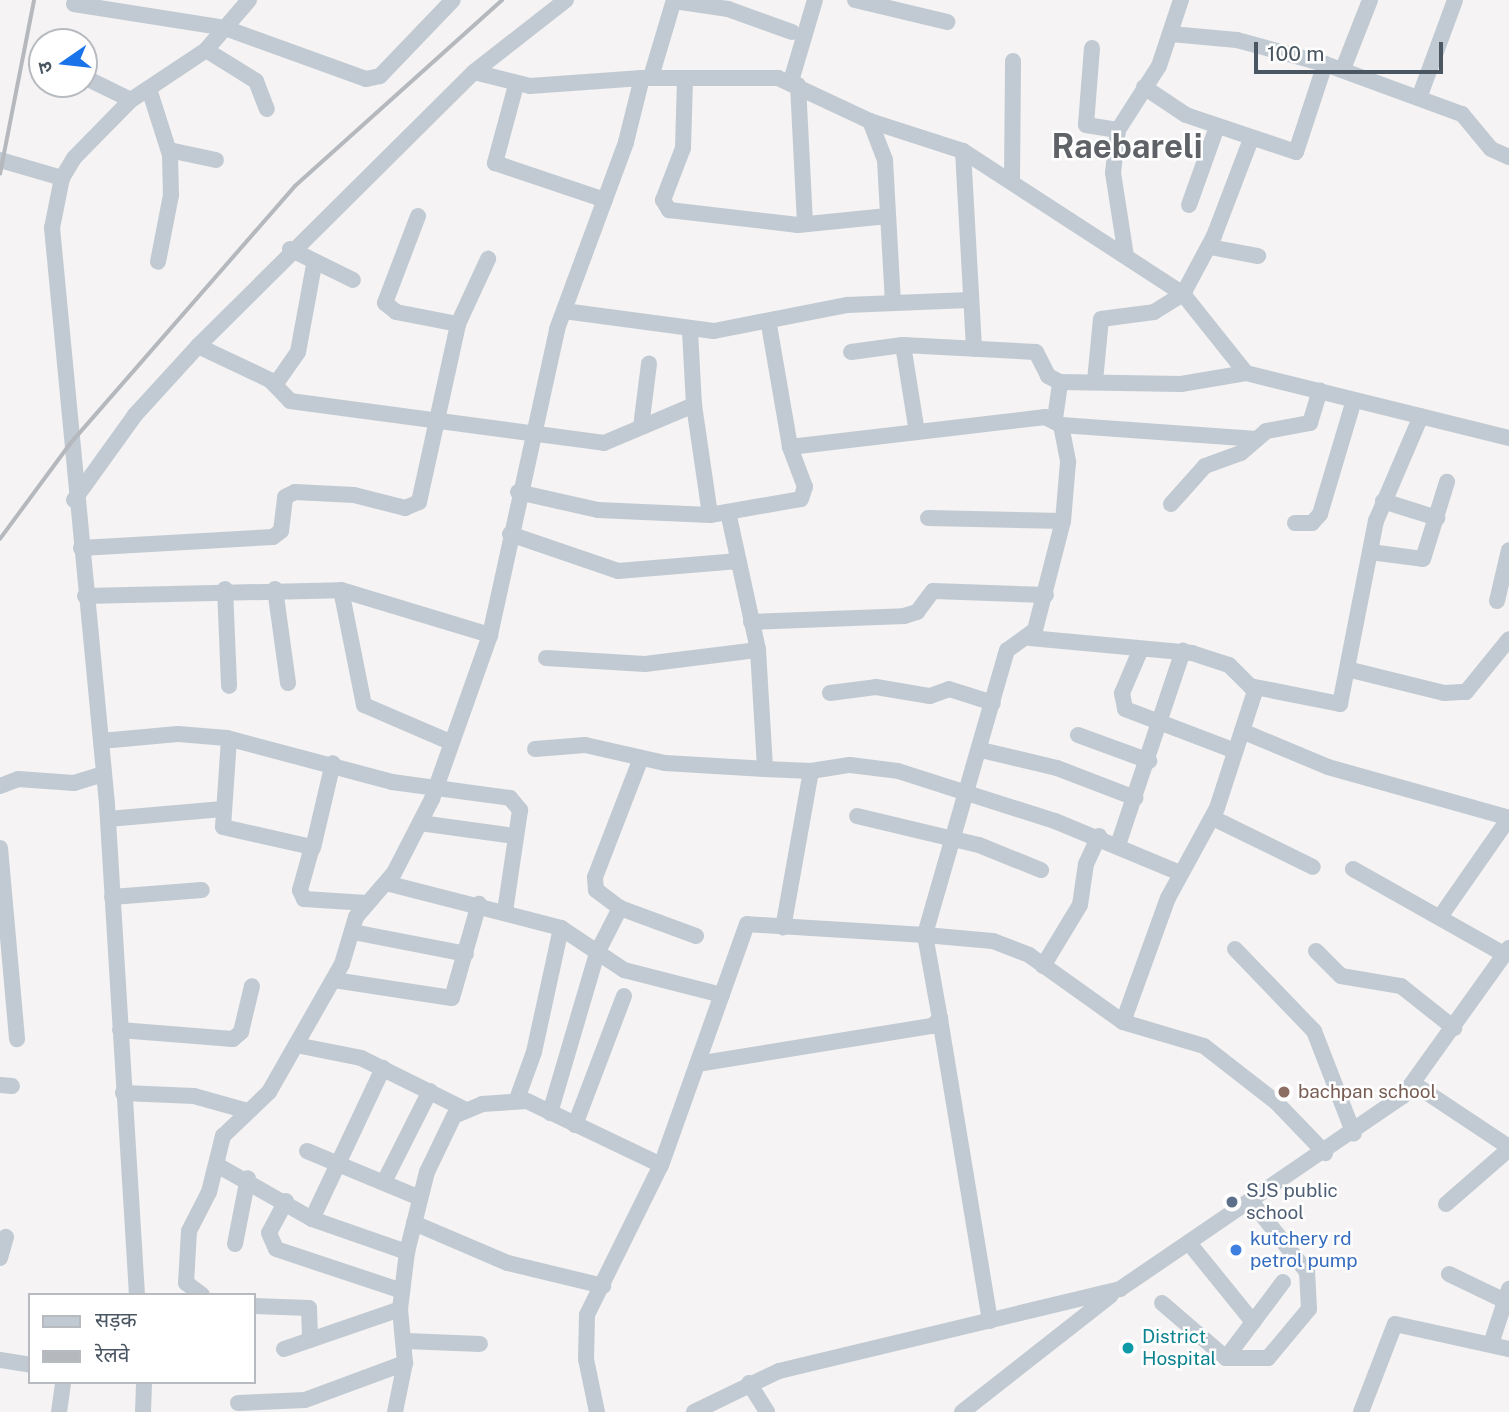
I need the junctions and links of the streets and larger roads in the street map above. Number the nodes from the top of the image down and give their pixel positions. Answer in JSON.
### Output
{"nodes":[{"id":1,"x":250,"y":0,"type":"edge"},
{"id":2,"x":453,"y":0,"type":"edge"},
{"id":3,"x":566,"y":0,"type":"edge"},
{"id":4,"x":674,"y":0,"type":"edge"},
{"id":5,"x":815,"y":0,"type":"edge"},
{"id":6,"x":855,"y":0,"type":"edge"},
{"id":7,"x":1181,"y":0,"type":"edge"},
{"id":8,"x":1370,"y":0,"type":"edge"},
{"id":9,"x":1455,"y":0,"type":"edge"},
{"id":10,"x":75,"y":4,"type":"dead end"},
{"id":11,"x":947,"y":22,"type":"dead end"},
{"id":12,"x":225,"y":29,"type":"junction"},
{"id":13,"x":792,"y":32,"type":"dead end"},
{"id":14,"x":1171,"y":34,"type":"junction"},
{"id":15,"x":1092,"y":48,"type":"dead end"},
{"id":16,"x":206,"y":50,"type":"junction"},
{"id":17,"x":1013,"y":61,"type":"dead end"},
{"id":18,"x":1325,"y":64,"type":"junction"},
{"id":19,"x":1343,"y":69,"type":"junction"},
{"id":20,"x":474,"y":72,"type":"junction"},
{"id":21,"x":647,"y":78,"type":"junction"},
{"id":22,"x":685,"y":79,"type":"junction"},
{"id":23,"x":795,"y":83,"type":"junction"},
{"id":24,"x":98,"y":85,"type":"edge"},
{"id":25,"x":516,"y":85,"type":"junction"},
{"id":26,"x":1143,"y":87,"type":"junction"},
{"id":27,"x":149,"y":89,"type":"junction"},
{"id":28,"x":1419,"y":98,"type":"junction"},
{"id":29,"x":131,"y":100,"type":"junction"},
{"id":30,"x":267,"y":108,"type":"dead end"},
{"id":31,"x":870,"y":121,"type":"junction"},
{"id":32,"x":1217,"y":127,"type":"junction"},
{"id":33,"x":1118,"y":130,"type":"junction"},
{"id":34,"x":1251,"y":139,"type":"junction"},
{"id":35,"x":169,"y":150,"type":"junction"},
{"id":36,"x":963,"y":150,"type":"junction"},
{"id":37,"x":1509,"y":157,"type":"edge"},
{"id":38,"x":0,"y":160,"type":"edge"},
{"id":39,"x":216,"y":160,"type":"dead end"},
{"id":40,"x":62,"y":178,"type":"junction"},
{"id":41,"x":1012,"y":179,"type":"junction"},
{"id":42,"x":605,"y":200,"type":"junction"},
{"id":43,"x":1189,"y":205,"type":"dead end"},
{"id":44,"x":418,"y":216,"type":"dead end"},
{"id":45,"x":888,"y":216,"type":"junction"},
{"id":46,"x":805,"y":224,"type":"junction"},
{"id":47,"x":1210,"y":247,"type":"junction"},
{"id":48,"x":290,"y":249,"type":"junction"},
{"id":49,"x":1126,"y":256,"type":"junction"},
{"id":50,"x":1258,"y":256,"type":"dead end"},
{"id":51,"x":488,"y":259,"type":"dead end"},
{"id":52,"x":159,"y":262,"type":"dead end"},
{"id":53,"x":314,"y":265,"type":"junction"},
{"id":54,"x":353,"y":280,"type":"dead end"},
{"id":55,"x":1183,"y":294,"type":"junction"},
{"id":56,"x":969,"y":300,"type":"junction"},
{"id":57,"x":893,"y":302,"type":"junction"},
{"id":58,"x":564,"y":311,"type":"junction"},
{"id":59,"x":458,"y":324,"type":"junction"},
{"id":60,"x":769,"y":325,"type":"junction"},
{"id":61,"x":690,"y":330,"type":"junction"},
{"id":62,"x":903,"y":345,"type":"junction"},
{"id":63,"x":198,"y":346,"type":"junction"},
{"id":64,"x":974,"y":349,"type":"junction"},
{"id":65,"x":851,"y":352,"type":"dead end"},
{"id":66,"x":649,"y":364,"type":"dead end"},
{"id":67,"x":1246,"y":373,"type":"junction"},
{"id":68,"x":1095,"y":381,"type":"junction"},
{"id":69,"x":1060,"y":382,"type":"junction"},
{"id":70,"x":275,"y":384,"type":"junction"},
{"id":71,"x":1320,"y":391,"type":"junction"},
{"id":72,"x":1354,"y":400,"type":"junction"},
{"id":73,"x":694,"y":405,"type":"junction"},
{"id":74,"x":439,"y":416,"type":"junction"},
{"id":75,"x":1421,"y":416,"type":"junction"},
{"id":76,"x":1058,"y":422,"type":"junction"},
{"id":77,"x":641,"y":427,"type":"junction"},
{"id":78,"x":917,"y":432,"type":"junction"},
{"id":79,"x":531,"y":433,"type":"junction"},
{"id":80,"x":1509,"y":438,"type":"edge"},
{"id":81,"x":1257,"y":439,"type":"junction"},
{"id":82,"x":790,"y":447,"type":"junction"},
{"id":83,"x":1447,"y":482,"type":"dead end"},
{"id":84,"x":518,"y":492,"type":"junction"},
{"id":85,"x":74,"y":500,"type":"junction"},
{"id":86,"x":1383,"y":501,"type":"junction"},
{"id":87,"x":1171,"y":504,"type":"dead end"},
{"id":88,"x":728,"y":512,"type":"junction"},
{"id":89,"x":710,"y":515,"type":"junction"},
{"id":90,"x":928,"y":518,"type":"dead end"},
{"id":91,"x":1437,"y":518,"type":"junction"},
{"id":92,"x":1063,"y":521,"type":"junction"},
{"id":93,"x":1295,"y":523,"type":"dead end"},
{"id":94,"x":510,"y":534,"type":"junction"},
{"id":95,"x":81,"y":548,"type":"junction"},
{"id":96,"x":1509,"y":550,"type":"edge"},
{"id":97,"x":1370,"y":552,"type":"junction"},
{"id":98,"x":739,"y":561,"type":"junction"},
{"id":99,"x":225,"y":589,"type":"junction"},
{"id":100,"x":275,"y":589,"type":"junction"},
{"id":101,"x":341,"y":590,"type":"junction"},
{"id":102,"x":1046,"y":595,"type":"junction"},
{"id":103,"x":85,"y":596,"type":"junction"},
{"id":104,"x":1497,"y":601,"type":"dead end"},
{"id":105,"x":751,"y":622,"type":"junction"},
{"id":106,"x":490,"y":635,"type":"junction"},
{"id":107,"x":1030,"y":638,"type":"junction"},
{"id":108,"x":1509,"y":639,"type":"edge"},
{"id":109,"x":758,"y":650,"type":"junction"},
{"id":110,"x":1140,"y":650,"type":"junction"},
{"id":111,"x":1183,"y":651,"type":"junction"},
{"id":112,"x":545,"y":658,"type":"dead end"},
{"id":113,"x":1351,"y":670,"type":"junction"},
{"id":114,"x":288,"y":683,"type":"dead end"},
{"id":115,"x":229,"y":686,"type":"dead end"},
{"id":116,"x":1256,"y":688,"type":"junction"},
{"id":117,"x":830,"y":693,"type":"dead end"},
{"id":118,"x":993,"y":703,"type":"junction"},
{"id":119,"x":1160,"y":724,"type":"junction"},
{"id":120,"x":1242,"y":731,"type":"junction"},
{"id":121,"x":1077,"y":735,"type":"dead end"},
{"id":122,"x":229,"y":739,"type":"junction"},
{"id":123,"x":101,"y":741,"type":"junction"},
{"id":124,"x":450,"y":742,"type":"junction"},
{"id":125,"x":535,"y":749,"type":"dead end"},
{"id":126,"x":981,"y":750,"type":"junction"},
{"id":127,"x":1235,"y":751,"type":"junction"},
{"id":128,"x":641,"y":758,"type":"junction"},
{"id":129,"x":1149,"y":761,"type":"junction"},
{"id":130,"x":333,"y":763,"type":"junction"},
{"id":131,"x":765,"y":769,"type":"junction"},
{"id":132,"x":811,"y":771,"type":"junction"},
{"id":133,"x":104,"y":774,"type":"junction"},
{"id":134,"x":0,"y":786,"type":"edge"},
{"id":135,"x":435,"y":790,"type":"junction"},
{"id":136,"x":968,"y":791,"type":"junction"},
{"id":137,"x":1135,"y":798,"type":"junction"},
{"id":138,"x":223,"y":809,"type":"junction"},
{"id":139,"x":857,"y":816,"type":"dead end"},
{"id":140,"x":1213,"y":818,"type":"junction"},
{"id":141,"x":1509,"y":818,"type":"edge"},
{"id":142,"x":108,"y":819,"type":"junction"},
{"id":143,"x":421,"y":823,"type":"junction"},
{"id":144,"x":515,"y":836,"type":"junction"},
{"id":145,"x":1099,"y":836,"type":"junction"},
{"id":146,"x":954,"y":838,"type":"junction"},
{"id":147,"x":1118,"y":845,"type":"junction"},
{"id":148,"x":0,"y":848,"type":"edge"},
{"id":149,"x":313,"y":848,"type":"junction"},
{"id":150,"x":1313,"y":867,"type":"dead end"},
{"id":151,"x":1353,"y":869,"type":"dead end"},
{"id":152,"x":1041,"y":870,"type":"dead end"},
{"id":153,"x":1180,"y":873,"type":"junction"},
{"id":154,"x":386,"y":883,"type":"junction"},
{"id":155,"x":202,"y":890,"type":"dead end"},
{"id":156,"x":2,"y":897,"type":"edge"},
{"id":157,"x":112,"y":897,"type":"junction"},
{"id":158,"x":368,"y":903,"type":"junction"},
{"id":159,"x":479,"y":905,"type":"junction"},
{"id":160,"x":620,"y":908,"type":"junction"},
{"id":161,"x":505,"y":911,"type":"junction"},
{"id":162,"x":1440,"y":917,"type":"junction"},
{"id":163,"x":561,"y":928,"type":"junction"},
{"id":164,"x":783,"y":928,"type":"junction"},
{"id":165,"x":353,"y":932,"type":"junction"},
{"id":166,"x":925,"y":935,"type":"junction"},
{"id":167,"x":696,"y":936,"type":"dead end"},
{"id":168,"x":1235,"y":949,"type":"dead end"},
{"id":169,"x":1316,"y":951,"type":"dead end"},
{"id":170,"x":1507,"y":951,"type":"edge"},
{"id":171,"x":597,"y":953,"type":"junction"},
{"id":172,"x":466,"y":954,"type":"junction"},
{"id":173,"x":1043,"y":966,"type":"junction"},
{"id":174,"x":334,"y":980,"type":"junction"},
{"id":175,"x":252,"y":986,"type":"dead end"},
{"id":176,"x":722,"y":995,"type":"junction"},
{"id":177,"x":624,"y":996,"type":"dead end"},
{"id":178,"x":940,"y":1019,"type":"junction"},
{"id":179,"x":1123,"y":1022,"type":"junction"},
{"id":180,"x":1454,"y":1028,"type":"junction"},
{"id":181,"x":120,"y":1030,"type":"junction"},
{"id":182,"x":17,"y":1039,"type":"dead end"},
{"id":183,"x":296,"y":1045,"type":"junction"},
{"id":184,"x":697,"y":1064,"type":"junction"},
{"id":185,"x":383,"y":1068,"type":"junction"},
{"id":186,"x":1414,"y":1084,"type":"junction"},
{"id":187,"x":430,"y":1091,"type":"junction"},
{"id":188,"x":124,"y":1093,"type":"junction"},
{"id":189,"x":517,"y":1099,"type":"junction"},
{"id":190,"x":244,"y":1110,"type":"junction"},
{"id":191,"x":466,"y":1110,"type":"junction"},
{"id":192,"x":550,"y":1113,"type":"junction"},
{"id":193,"x":575,"y":1125,"type":"junction"},
{"id":194,"x":1354,"y":1134,"type":"junction"},
{"id":195,"x":1509,"y":1148,"type":"edge"},
{"id":196,"x":307,"y":1151,"type":"dead end"},
{"id":197,"x":1325,"y":1153,"type":"junction"},
{"id":198,"x":217,"y":1165,"type":"junction"},
{"id":199,"x":340,"y":1165,"type":"junction"},
{"id":200,"x":662,"y":1165,"type":"junction"},
{"id":201,"x":248,"y":1178,"type":"junction"},
{"id":202,"x":384,"y":1182,"type":"junction"},
{"id":203,"x":419,"y":1198,"type":"junction"},
{"id":204,"x":286,"y":1201,"type":"junction"},
{"id":205,"x":1251,"y":1201,"type":"junction"},
{"id":206,"x":1446,"y":1205,"type":"dead end"},
{"id":207,"x":312,"y":1219,"type":"junction"},
{"id":208,"x":414,"y":1223,"type":"junction"},
{"id":209,"x":6,"y":1237,"type":"dead end"},
{"id":210,"x":1189,"y":1243,"type":"junction"},
{"id":211,"x":235,"y":1244,"type":"dead end"},
{"id":212,"x":407,"y":1252,"type":"junction"},
{"id":213,"x":0,"y":1258,"type":"edge"},
{"id":214,"x":1449,"y":1274,"type":"dead end"},
{"id":215,"x":1283,"y":1282,"type":"dead end"},
{"id":216,"x":603,"y":1286,"type":"junction"},
{"id":217,"x":1121,"y":1289,"type":"junction"},
{"id":218,"x":402,"y":1292,"type":"junction"},
{"id":219,"x":138,"y":1293,"type":"edge"},
{"id":220,"x":193,"y":1293,"type":"edge"},
{"id":221,"x":1508,"y":1298,"type":"edge"},
{"id":222,"x":1161,"y":1303,"type":"dead end"},
{"id":223,"x":256,"y":1306,"type":"edge"},
{"id":224,"x":400,"y":1309,"type":"junction"},
{"id":225,"x":990,"y":1321,"type":"junction"},
{"id":226,"x":1253,"y":1322,"type":"junction"},
{"id":227,"x":310,"y":1340,"type":"junction"},
{"id":228,"x":406,"y":1341,"type":"junction"},
{"id":229,"x":480,"y":1344,"type":"dead end"},
{"id":230,"x":1491,"y":1344,"type":"junction"},
{"id":231,"x":284,"y":1349,"type":"dead end"},
{"id":232,"x":1509,"y":1349,"type":"edge"},
{"id":233,"x":1226,"y":1358,"type":"junction"},
{"id":234,"x":0,"y":1360,"type":"edge"},
{"id":235,"x":405,"y":1363,"type":"junction"},
{"id":236,"x":28,"y":1365,"type":"edge"},
{"id":237,"x":750,"y":1382,"type":"junction"},
{"id":238,"x":63,"y":1384,"type":"edge"},
{"id":239,"x":144,"y":1384,"type":"edge"},
{"id":240,"x":238,"y":1403,"type":"dead end"},
{"id":241,"x":59,"y":1412,"type":"edge"},
{"id":242,"x":143,"y":1412,"type":"edge"},
{"id":243,"x":395,"y":1412,"type":"edge"},
{"id":244,"x":597,"y":1412,"type":"edge"},
{"id":245,"x":694,"y":1412,"type":"edge"},
{"id":246,"x":767,"y":1412,"type":"edge"},
{"id":247,"x":962,"y":1412,"type":"edge"},
{"id":248,"x":1361,"y":1412,"type":"edge"}],
"edges":[{"from":1,"to":12,"type":"street"},
{"from":2,"to":12,"type":"street"},
{"from":3,"to":20,"type":"street"},
{"from":4,"to":13,"type":"street"},
{"from":4,"to":21,"type":"street"},
{"from":5,"to":23,"type":"street"},
{"from":6,"to":11,"type":"street"},
{"from":7,"to":14,"type":"street"},
{"from":8,"to":19,"type":"street"},
{"from":9,"to":28,"type":"street"},
{"from":10,"to":12,"type":"street"},
{"from":12,"to":16,"type":"street"},
{"from":14,"to":18,"type":"street"},
{"from":14,"to":26,"type":"street"},
{"from":15,"to":33,"type":"street"},
{"from":16,"to":27,"type":"street"},
{"from":16,"to":30,"type":"street"},
{"from":17,"to":41,"type":"street"},
{"from":18,"to":19,"type":"street"},
{"from":18,"to":34,"type":"street"},
{"from":19,"to":28,"type":"street"},
{"from":20,"to":25,"type":"street"},
{"from":20,"to":48,"type":"street"},
{"from":21,"to":22,"type":"street"},
{"from":21,"to":25,"type":"street"},
{"from":21,"to":42,"type":"street"},
{"from":22,"to":23,"type":"street"},
{"from":22,"to":46,"type":"street"},
{"from":23,"to":31,"type":"street"},
{"from":23,"to":46,"type":"street"},
{"from":24,"to":29,"type":"street"},
{"from":25,"to":42,"type":"street"},
{"from":26,"to":32,"type":"street"},
{"from":26,"to":33,"type":"street"},
{"from":27,"to":29,"type":"street"},
{"from":27,"to":35,"type":"street"},
{"from":28,"to":37,"type":"street"},
{"from":29,"to":40,"type":"street"},
{"from":31,"to":36,"type":"street"},
{"from":31,"to":45,"type":"street"},
{"from":32,"to":34,"type":"street"},
{"from":32,"to":43,"type":"street"},
{"from":33,"to":49,"type":"street"},
{"from":34,"to":47,"type":"street"},
{"from":35,"to":39,"type":"street"},
{"from":35,"to":52,"type":"street"},
{"from":36,"to":41,"type":"street"},
{"from":36,"to":56,"type":"street"},
{"from":38,"to":40,"type":"street"},
{"from":40,"to":85,"type":"street"},
{"from":41,"to":49,"type":"street"},
{"from":42,"to":58,"type":"street"},
{"from":44,"to":59,"type":"street"},
{"from":45,"to":46,"type":"street"},
{"from":45,"to":57,"type":"street"},
{"from":47,"to":50,"type":"street"},
{"from":47,"to":55,"type":"street"},
{"from":48,"to":53,"type":"street"},
{"from":48,"to":63,"type":"street"},
{"from":49,"to":55,"type":"street"},
{"from":51,"to":59,"type":"street"},
{"from":53,"to":54,"type":"street"},
{"from":53,"to":70,"type":"street"},
{"from":55,"to":67,"type":"street"},
{"from":55,"to":68,"type":"street"},
{"from":56,"to":57,"type":"street"},
{"from":56,"to":64,"type":"street"},
{"from":57,"to":60,"type":"street"},
{"from":58,"to":61,"type":"street"},
{"from":58,"to":79,"type":"street"},
{"from":59,"to":74,"type":"street"},
{"from":60,"to":61,"type":"street"},
{"from":60,"to":82,"type":"street"},
{"from":61,"to":73,"type":"street"},
{"from":62,"to":64,"type":"street"},
{"from":62,"to":65,"type":"street"},
{"from":62,"to":78,"type":"street"},
{"from":63,"to":70,"type":"street"},
{"from":63,"to":85,"type":"street"},
{"from":64,"to":69,"type":"street"},
{"from":66,"to":77,"type":"street"},
{"from":67,"to":68,"type":"street"},
{"from":67,"to":71,"type":"street"},
{"from":68,"to":69,"type":"street"},
{"from":69,"to":76,"type":"street"},
{"from":70,"to":74,"type":"street"},
{"from":71,"to":72,"type":"street"},
{"from":71,"to":81,"type":"street"},
{"from":72,"to":75,"type":"street"},
{"from":72,"to":93,"type":"street"},
{"from":73,"to":77,"type":"street"},
{"from":73,"to":89,"type":"street"},
{"from":74,"to":79,"type":"street"},
{"from":74,"to":95,"type":"street"},
{"from":75,"to":80,"type":"street"},
{"from":75,"to":86,"type":"street"},
{"from":76,"to":78,"type":"street"},
{"from":76,"to":81,"type":"street"},
{"from":76,"to":92,"type":"street"},
{"from":77,"to":79,"type":"street"},
{"from":78,"to":82,"type":"street"},
{"from":79,"to":84,"type":"street"},
{"from":81,"to":87,"type":"street"},
{"from":82,"to":88,"type":"street"},
{"from":83,"to":91,"type":"street"},
{"from":84,"to":89,"type":"street"},
{"from":84,"to":94,"type":"street"},
{"from":85,"to":95,"type":"street"},
{"from":86,"to":91,"type":"street"},
{"from":86,"to":97,"type":"street"},
{"from":88,"to":89,"type":"street"},
{"from":88,"to":98,"type":"street"},
{"from":90,"to":92,"type":"street"},
{"from":91,"to":97,"type":"street"},
{"from":92,"to":102,"type":"street"},
{"from":94,"to":98,"type":"street"},
{"from":94,"to":106,"type":"street"},
{"from":95,"to":103,"type":"street"},
{"from":96,"to":104,"type":"street"},
{"from":97,"to":113,"type":"street"},
{"from":98,"to":105,"type":"street"},
{"from":99,"to":100,"type":"street"},
{"from":99,"to":103,"type":"street"},
{"from":99,"to":115,"type":"street"},
{"from":100,"to":101,"type":"street"},
{"from":100,"to":114,"type":"street"},
{"from":101,"to":106,"type":"street"},
{"from":101,"to":124,"type":"street"},
{"from":102,"to":105,"type":"street"},
{"from":102,"to":107,"type":"street"},
{"from":103,"to":123,"type":"street"},
{"from":105,"to":109,"type":"street"},
{"from":106,"to":124,"type":"street"},
{"from":107,"to":110,"type":"street"},
{"from":107,"to":118,"type":"street"},
{"from":108,"to":113,"type":"street"},
{"from":109,"to":112,"type":"street"},
{"from":109,"to":131,"type":"street"},
{"from":110,"to":111,"type":"street"},
{"from":110,"to":119,"type":"street"},
{"from":111,"to":116,"type":"street"},
{"from":111,"to":119,"type":"street"},
{"from":113,"to":116,"type":"street"},
{"from":116,"to":120,"type":"street"},
{"from":117,"to":118,"type":"street"},
{"from":118,"to":126,"type":"street"},
{"from":119,"to":127,"type":"street"},
{"from":119,"to":129,"type":"street"},
{"from":120,"to":127,"type":"street"},
{"from":120,"to":141,"type":"street"},
{"from":121,"to":129,"type":"street"},
{"from":122,"to":123,"type":"street"},
{"from":122,"to":130,"type":"street"},
{"from":122,"to":138,"type":"street"},
{"from":123,"to":133,"type":"street"},
{"from":124,"to":135,"type":"street"},
{"from":125,"to":128,"type":"street"},
{"from":126,"to":136,"type":"street"},
{"from":126,"to":137,"type":"street"},
{"from":127,"to":140,"type":"street"},
{"from":128,"to":131,"type":"street"},
{"from":128,"to":160,"type":"street"},
{"from":129,"to":137,"type":"street"},
{"from":130,"to":135,"type":"street"},
{"from":130,"to":149,"type":"street"},
{"from":131,"to":132,"type":"street"},
{"from":132,"to":136,"type":"street"},
{"from":132,"to":164,"type":"street"},
{"from":133,"to":134,"type":"street"},
{"from":133,"to":142,"type":"street"},
{"from":135,"to":143,"type":"street"},
{"from":135,"to":144,"type":"street"},
{"from":136,"to":145,"type":"street"},
{"from":136,"to":146,"type":"street"},
{"from":137,"to":147,"type":"street"},
{"from":138,"to":142,"type":"street"},
{"from":138,"to":149,"type":"street"},
{"from":139,"to":146,"type":"street"},
{"from":140,"to":150,"type":"street"},
{"from":140,"to":153,"type":"street"},
{"from":141,"to":162,"type":"street"},
{"from":142,"to":157,"type":"street"},
{"from":143,"to":144,"type":"street"},
{"from":143,"to":154,"type":"street"},
{"from":144,"to":161,"type":"street"},
{"from":145,"to":147,"type":"street"},
{"from":145,"to":173,"type":"street"},
{"from":146,"to":152,"type":"street"},
{"from":146,"to":166,"type":"street"},
{"from":147,"to":153,"type":"street"},
{"from":148,"to":156,"type":"street"},
{"from":149,"to":158,"type":"street"},
{"from":151,"to":162,"type":"street"},
{"from":153,"to":179,"type":"street"},
{"from":154,"to":158,"type":"street"},
{"from":154,"to":159,"type":"street"},
{"from":155,"to":157,"type":"street"},
{"from":156,"to":182,"type":"street"},
{"from":157,"to":181,"type":"street"},
{"from":158,"to":165,"type":"street"},
{"from":159,"to":161,"type":"street"},
{"from":159,"to":172,"type":"street"},
{"from":160,"to":167,"type":"street"},
{"from":160,"to":171,"type":"street"},
{"from":161,"to":163,"type":"street"},
{"from":162,"to":170,"type":"street"},
{"from":163,"to":171,"type":"street"},
{"from":163,"to":189,"type":"street"},
{"from":164,"to":166,"type":"street"},
{"from":164,"to":176,"type":"street"},
{"from":165,"to":172,"type":"street"},
{"from":165,"to":174,"type":"street"},
{"from":166,"to":173,"type":"street"},
{"from":166,"to":178,"type":"street"},
{"from":168,"to":194,"type":"street"},
{"from":169,"to":180,"type":"street"},
{"from":170,"to":180,"type":"street"},
{"from":171,"to":176,"type":"street"},
{"from":171,"to":192,"type":"street"},
{"from":172,"to":174,"type":"street"},
{"from":173,"to":179,"type":"street"},
{"from":174,"to":183,"type":"street"},
{"from":175,"to":181,"type":"street"},
{"from":176,"to":184,"type":"street"},
{"from":177,"to":193,"type":"street"},
{"from":178,"to":184,"type":"street"},
{"from":178,"to":225,"type":"street"},
{"from":179,"to":197,"type":"street"},
{"from":180,"to":186,"type":"street"},
{"from":181,"to":188,"type":"street"},
{"from":183,"to":185,"type":"street"},
{"from":183,"to":190,"type":"street"},
{"from":184,"to":200,"type":"street"},
{"from":185,"to":187,"type":"street"},
{"from":185,"to":199,"type":"street"},
{"from":186,"to":194,"type":"street"},
{"from":186,"to":195,"type":"street"},
{"from":187,"to":191,"type":"street"},
{"from":187,"to":202,"type":"street"},
{"from":188,"to":190,"type":"street"},
{"from":188,"to":219,"type":"street"},
{"from":189,"to":191,"type":"street"},
{"from":189,"to":192,"type":"street"},
{"from":190,"to":198,"type":"street"},
{"from":191,"to":203,"type":"street"},
{"from":192,"to":193,"type":"street"},
{"from":193,"to":200,"type":"street"},
{"from":194,"to":197,"type":"street"},
{"from":195,"to":206,"type":"street"},
{"from":196,"to":199,"type":"street"},
{"from":197,"to":205,"type":"street"},
{"from":198,"to":201,"type":"street"},
{"from":198,"to":220,"type":"street"},
{"from":199,"to":202,"type":"street"},
{"from":199,"to":207,"type":"street"},
{"from":200,"to":216,"type":"street"},
{"from":201,"to":204,"type":"street"},
{"from":201,"to":211,"type":"street"},
{"from":202,"to":203,"type":"street"},
{"from":203,"to":208,"type":"street"},
{"from":204,"to":207,"type":"street"},
{"from":204,"to":218,"type":"street"},
{"from":205,"to":210,"type":"street"},
{"from":205,"to":233,"type":"street"},
{"from":207,"to":212,"type":"street"},
{"from":208,"to":212,"type":"street"},
{"from":208,"to":216,"type":"street"},
{"from":209,"to":213,"type":"street"},
{"from":210,"to":217,"type":"street"},
{"from":210,"to":226,"type":"street"},
{"from":212,"to":218,"type":"street"},
{"from":214,"to":221,"type":"street"},
{"from":215,"to":226,"type":"street"},
{"from":216,"to":244,"type":"street"},
{"from":217,"to":225,"type":"street"},
{"from":217,"to":247,"type":"street"},
{"from":218,"to":224,"type":"street"},
{"from":221,"to":230,"type":"street"},
{"from":222,"to":233,"type":"street"},
{"from":223,"to":227,"type":"street"},
{"from":224,"to":227,"type":"street"},
{"from":224,"to":228,"type":"street"},
{"from":225,"to":237,"type":"street"},
{"from":226,"to":233,"type":"street"},
{"from":227,"to":231,"type":"street"},
{"from":228,"to":229,"type":"street"},
{"from":228,"to":235,"type":"street"},
{"from":230,"to":232,"type":"street"},
{"from":230,"to":248,"type":"street"},
{"from":234,"to":236,"type":"street"},
{"from":235,"to":240,"type":"street"},
{"from":235,"to":243,"type":"street"},
{"from":237,"to":245,"type":"street"},
{"from":237,"to":246,"type":"street"},
{"from":238,"to":241,"type":"street"},
{"from":239,"to":242,"type":"street"}]}
